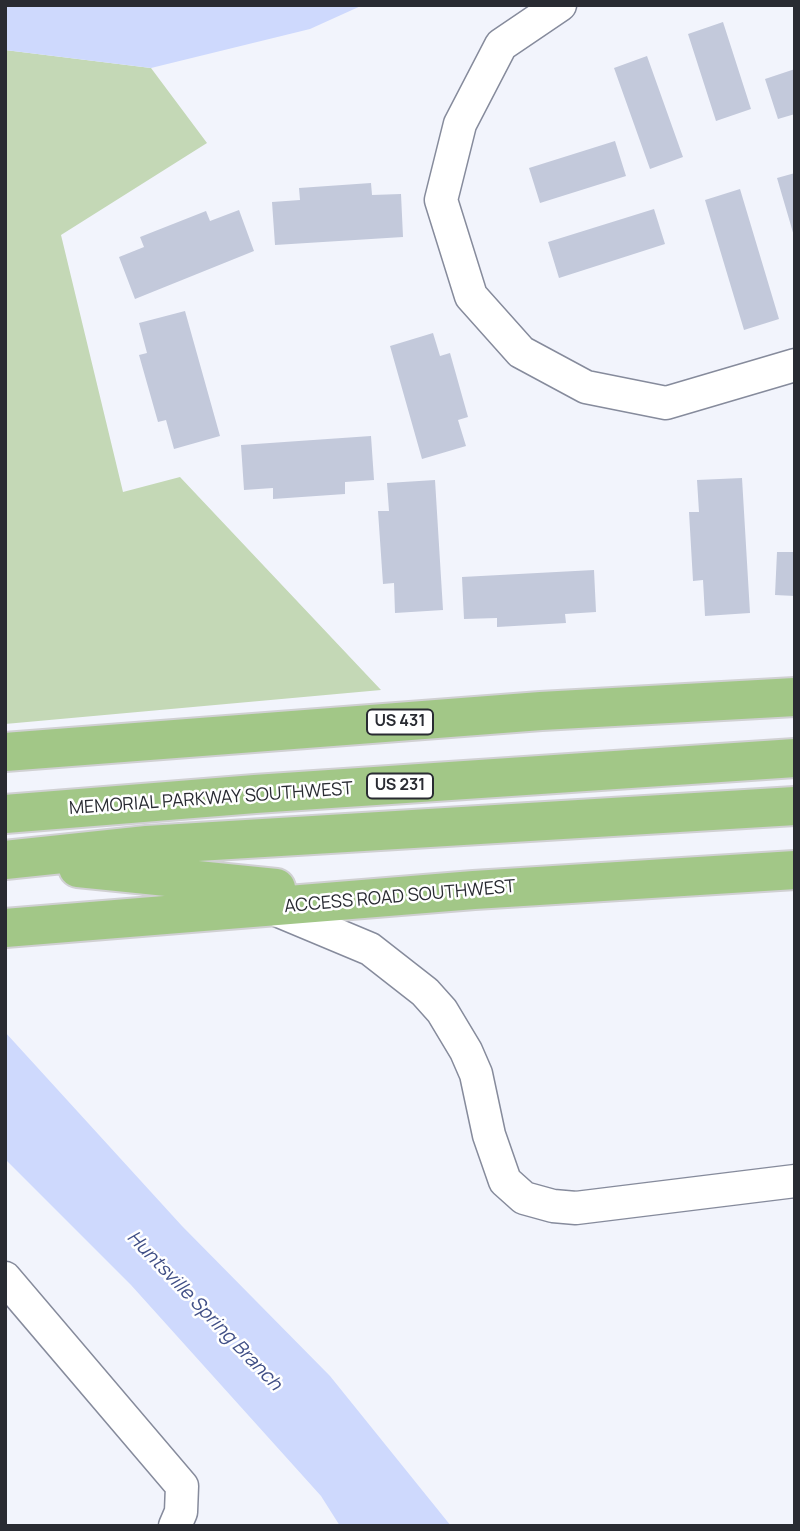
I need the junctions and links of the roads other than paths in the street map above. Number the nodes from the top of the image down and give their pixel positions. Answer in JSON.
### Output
{"nodes":[{"id":1,"x":560,"y":5,"type":"edge"},
{"id":2,"x":795,"y":365,"type":"edge"},
{"id":3,"x":795,"y":697,"type":"edge"},
{"id":4,"x":5,"y":752,"type":"edge"},
{"id":5,"x":795,"y":758,"type":"edge"},
{"id":6,"x":795,"y":806,"type":"edge"},
{"id":7,"x":5,"y":814,"type":"edge"},
{"id":8,"x":8,"y":860,"type":"edge"},
{"id":9,"x":795,"y":870,"type":"edge"},
{"id":10,"x":383,"y":897,"type":"junction"},
{"id":11,"x":272,"y":908,"type":"junction"},
{"id":12,"x":5,"y":928,"type":"edge"},
{"id":13,"x":795,"y":1181,"type":"edge"},
{"id":14,"x":5,"y":1278,"type":"edge"},
{"id":15,"x":175,"y":1526,"type":"edge"}],
"edges":[{"from":1,"to":2,"type":"street"},
{"from":3,"to":4,"type":"highway","number":"US 431"},
{"from":5,"to":7,"type":"highway","name":"MEMORIAL PARKWAY SOUTHWEST","number":"US 231"},
{"from":6,"to":8,"type":"highway"},
{"from":8,"to":10,"type":"highway"},
{"from":9,"to":10,"type":"highway","name":"ACCESS ROAD SOUTHWEST"},
{"from":10,"to":11,"type":"highway","name":"ACCESS ROAD SOUTHWEST"},
{"from":11,"to":12,"type":"highway","name":"ACCESS ROAD SOUTHWEST"},
{"from":11,"to":13,"type":"street"},
{"from":14,"to":15,"type":"street"}]}
